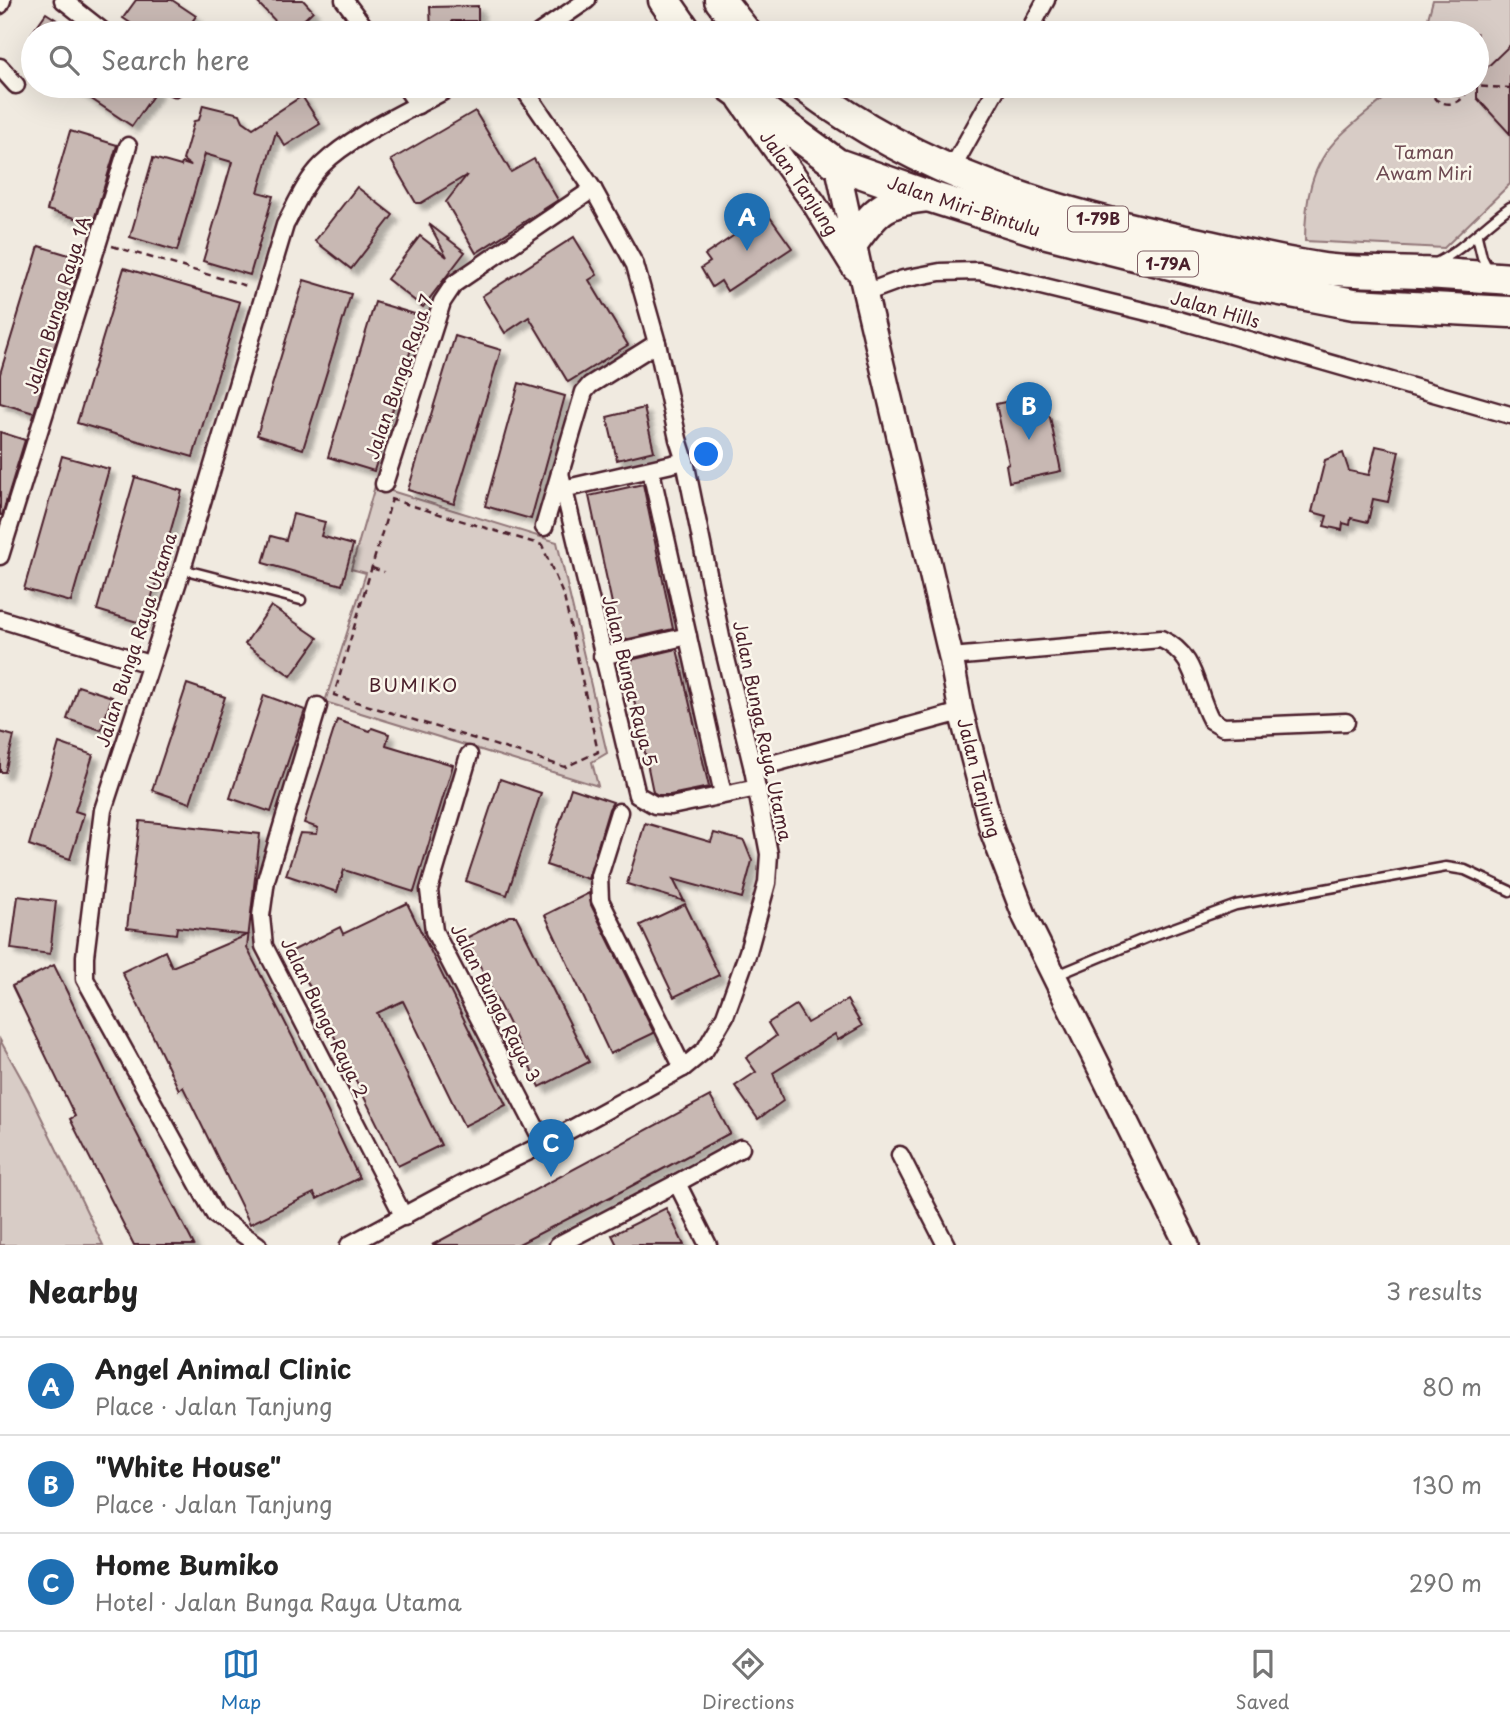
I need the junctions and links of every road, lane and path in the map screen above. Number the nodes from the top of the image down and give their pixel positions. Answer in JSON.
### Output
{"nodes":[{"id":1,"x":2,"y":0,"type":"edge"},
{"id":2,"x":62,"y":0,"type":"edge"},
{"id":3,"x":344,"y":0,"type":"edge"},
{"id":4,"x":664,"y":0,"type":"edge"},
{"id":5,"x":720,"y":0,"type":"edge"},
{"id":6,"x":1046,"y":0,"type":"edge"},
{"id":7,"x":580,"y":2,"type":"edge"},
{"id":8,"x":0,"y":5,"type":"edge"},
{"id":9,"x":89,"y":21,"type":"edge"},
{"id":10,"x":360,"y":21,"type":"edge"},
{"id":11,"x":554,"y":21,"type":"edge"},
{"id":12,"x":679,"y":21,"type":"edge"},
{"id":13,"x":737,"y":21,"type":"edge"},
{"id":14,"x":1035,"y":21,"type":"edge"},
{"id":15,"x":0,"y":67,"type":"edge"},
{"id":16,"x":16,"y":85,"type":"dead end"},
{"id":17,"x":1489,"y":87,"type":"edge"},
{"id":18,"x":1510,"y":88,"type":"edge"},
{"id":19,"x":413,"y":98,"type":"edge"},
{"id":20,"x":431,"y":98,"type":"edge"},
{"id":21,"x":530,"y":98,"type":"edge"},
{"id":22,"x":739,"y":98,"type":"edge"},
{"id":23,"x":746,"y":98,"type":"edge"},
{"id":24,"x":799,"y":98,"type":"edge"},
{"id":25,"x":820,"y":98,"type":"edge"},
{"id":26,"x":991,"y":98,"type":"edge"},
{"id":27,"x":1434,"y":98,"type":"edge"},
{"id":28,"x":1464,"y":98,"type":"edge"},
{"id":29,"x":418,"y":105,"type":"junction"},
{"id":30,"x":128,"y":146,"type":"dead end"},
{"id":31,"x":837,"y":164,"type":"junction"},
{"id":32,"x":950,"y":172,"type":"junction"},
{"id":33,"x":593,"y":189,"type":"junction"},
{"id":34,"x":928,"y":196,"type":"junction"},
{"id":35,"x":1510,"y":207,"type":"edge"},
{"id":36,"x":1477,"y":236,"type":"junction"},
{"id":37,"x":854,"y":241,"type":"junction"},
{"id":38,"x":98,"y":242,"type":"junction"},
{"id":39,"x":1418,"y":273,"type":"junction"},
{"id":40,"x":1504,"y":279,"type":"edge"},
{"id":41,"x":863,"y":286,"type":"junction"},
{"id":42,"x":263,"y":291,"type":"junction"},
{"id":43,"x":1510,"y":312,"type":"edge"},
{"id":44,"x":657,"y":343,"type":"junction"},
{"id":45,"x":1510,"y":415,"type":"edge"},
{"id":46,"x":685,"y":461,"type":"junction"},
{"id":47,"x":651,"y":471,"type":"junction"},
{"id":48,"x":562,"y":481,"type":"junction"},
{"id":49,"x":388,"y":492,"type":"junction"},
{"id":50,"x":544,"y":527,"type":"dead end"},
{"id":51,"x":0,"y":556,"type":"edge"},
{"id":52,"x":372,"y":568,"type":"junction"},
{"id":53,"x":181,"y":569,"type":"junction"},
{"id":54,"x":384,"y":572,"type":"dead end"},
{"id":55,"x":301,"y":600,"type":"dead end"},
{"id":56,"x":0,"y":619,"type":"edge"},
{"id":57,"x":688,"y":636,"type":"junction"},
{"id":58,"x":603,"y":656,"type":"junction"},
{"id":59,"x":951,"y":657,"type":"junction"},
{"id":60,"x":149,"y":664,"type":"junction"},
{"id":61,"x":318,"y":706,"type":"dead end"},
{"id":62,"x":961,"y":712,"type":"junction"},
{"id":63,"x":1346,"y":722,"type":"dead end"},
{"id":64,"x":469,"y":755,"type":"dead end"},
{"id":65,"x":753,"y":769,"type":"junction"},
{"id":66,"x":757,"y":788,"type":"junction"},
{"id":67,"x":723,"y":794,"type":"junction"},
{"id":68,"x":619,"y":812,"type":"dead end"},
{"id":69,"x":1510,"y":891,"type":"edge"},
{"id":70,"x":1055,"y":976,"type":"junction"},
{"id":71,"x":683,"y":1068,"type":"junction"},
{"id":72,"x":544,"y":1144,"type":"junction"},
{"id":73,"x":741,"y":1148,"type":"dead end"},
{"id":74,"x":900,"y":1155,"type":"dead end"},
{"id":75,"x":677,"y":1183,"type":"junction"},
{"id":76,"x":404,"y":1217,"type":"junction"},
{"id":77,"x":258,"y":1245,"type":"edge"},
{"id":78,"x":349,"y":1245,"type":"edge"},
{"id":79,"x":558,"y":1245,"type":"edge"},
{"id":80,"x":708,"y":1245,"type":"edge"},
{"id":81,"x":946,"y":1245,"type":"edge"},
{"id":82,"x":1187,"y":1245,"type":"edge"}],
"edges":[{"from":1,"to":8,"type":"street"},
{"from":2,"to":9,"type":"street"},
{"from":3,"to":10,"type":"street"},
{"from":4,"to":12,"type":"highway"},
{"from":5,"to":13,"type":"highway"},
{"from":6,"to":14,"type":"street"},
{"from":7,"to":11,"type":"street"},
{"from":15,"to":16,"type":"street"},
{"from":17,"to":18,"type":"path"},
{"from":19,"to":29,"type":"street"},
{"from":20,"to":29,"type":"street","name":"Jalan Bunga Raya Utama"},
{"from":21,"to":33,"type":"street","name":"Jalan Bunga Raya Utama"},
{"from":22,"to":41,"type":"street","name":"Jalan Tanjung"},
{"from":23,"to":31,"type":"highway","name":"Jalan Miri-Bintulu","number":"1-79A"},
{"from":24,"to":31,"type":"highway"},
{"from":25,"to":32,"type":"highway","name":"Jalan Miri-Bintulu","number":"1-79B"},
{"from":26,"to":32,"type":"street"},
{"from":27,"to":28,"type":"path"},
{"from":29,"to":42,"type":"street","name":"Jalan Bunga Raya Utama"},
{"from":30,"to":38,"type":"street","name":"Jalan Bunga Raya 1A"},
{"from":31,"to":34,"type":"highway","name":"Jalan Miri-Bintulu","number":"1-79A"},
{"from":31,"to":37,"type":"street","name":"Jalan Tanjung"},
{"from":32,"to":39,"type":"highway","name":"Jalan Miri-Bintulu","number":"1-79B"},
{"from":33,"to":44,"type":"street","name":"Jalan Bunga Raya Utama"},
{"from":33,"to":49,"type":"street","name":"Jalan Bunga Raya 7"},
{"from":34,"to":37,"type":"highway"},
{"from":34,"to":43,"type":"highway","name":"Jalan Miri-Bintulu","number":"1-79A"},
{"from":35,"to":36,"type":"lane"},
{"from":36,"to":39,"type":"lane"},
{"from":36,"to":40,"type":"lane"},
{"from":37,"to":41,"type":"street","name":"Jalan Tanjung"},
{"from":38,"to":42,"type":"path"},
{"from":38,"to":51,"type":"street","name":"Jalan Bunga Raya 1A"},
{"from":39,"to":40,"type":"highway","name":"Jalan Miri-Bintulu","number":"1-79B"},
{"from":41,"to":45,"type":"street","name":"Jalan Hills"},
{"from":41,"to":59,"type":"street","name":"Jalan Tanjung"},
{"from":42,"to":53,"type":"street","name":"Jalan Bunga Raya Utama"},
{"from":44,"to":46,"type":"street","name":"Jalan Bunga Raya Utama"},
{"from":44,"to":48,"type":"street"},
{"from":46,"to":47,"type":"street"},
{"from":46,"to":65,"type":"street","name":"Jalan Bunga Raya Utama"},
{"from":47,"to":48,"type":"street"},
{"from":47,"to":57,"type":"street"},
{"from":48,"to":50,"type":"street"},
{"from":48,"to":58,"type":"street","name":"Jalan Bunga Raya 5"},
{"from":49,"to":52,"type":"path"},
{"from":49,"to":52,"type":"path"},
{"from":52,"to":54,"type":"path"},
{"from":53,"to":55,"type":"lane"},
{"from":53,"to":60,"type":"street","name":"Jalan Bunga Raya Utama"},
{"from":56,"to":60,"type":"street"},
{"from":57,"to":58,"type":"street"},
{"from":57,"to":67,"type":"street"},
{"from":58,"to":67,"type":"street","name":"Jalan Bunga Raya 5"},
{"from":59,"to":62,"type":"street","name":"Jalan Tanjung"},
{"from":59,"to":63,"type":"street"},
{"from":60,"to":77,"type":"street","name":"Jalan Bunga Raya Utama"},
{"from":61,"to":76,"type":"street","name":"Jalan Bunga Raya 2"},
{"from":62,"to":65,"type":"street"},
{"from":62,"to":70,"type":"street","name":"Jalan Tanjung"},
{"from":64,"to":72,"type":"street","name":"Jalan Bunga Raya 3"},
{"from":65,"to":66,"type":"street","name":"Jalan Bunga Raya Utama"},
{"from":66,"to":67,"type":"street","name":"Jalan Bunga Raya 5"},
{"from":66,"to":71,"type":"street","name":"Jalan Bunga Raya Utama"},
{"from":68,"to":71,"type":"street"},
{"from":69,"to":70,"type":"lane"},
{"from":70,"to":82,"type":"street","name":"Jalan Tanjung"},
{"from":71,"to":72,"type":"street","name":"Jalan Bunga Raya Utama"},
{"from":72,"to":76,"type":"street","name":"Jalan Bunga Raya Utama"},
{"from":73,"to":75,"type":"street"},
{"from":74,"to":81,"type":"street"},
{"from":75,"to":79,"type":"street"},
{"from":75,"to":80,"type":"street"},
{"from":76,"to":78,"type":"street","name":"Jalan Bunga Raya Utama"}]}
